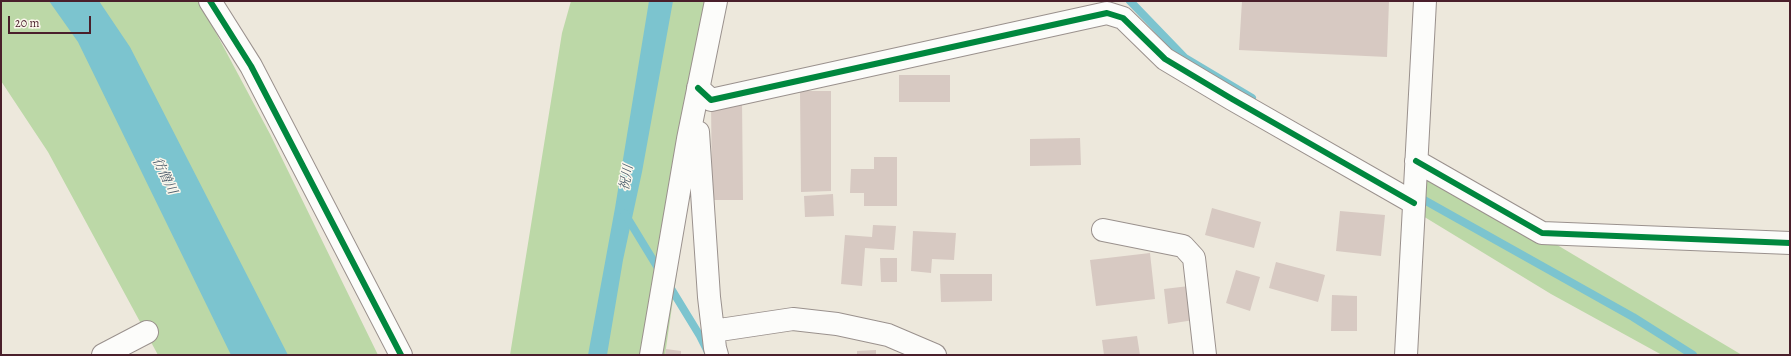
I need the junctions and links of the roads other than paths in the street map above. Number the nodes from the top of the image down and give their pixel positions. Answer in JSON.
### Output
{"nodes":[{"id":1,"x":210,"y":1,"type":"edge"},
{"id":2,"x":716,"y":1,"type":"edge"},
{"id":3,"x":1425,"y":1,"type":"edge"},
{"id":4,"x":697,"y":95,"type":"junction"},
{"id":5,"x":1416,"y":160,"type":"junction"},
{"id":6,"x":1414,"y":203,"type":"junction"},
{"id":7,"x":1103,"y":230,"type":"dead end"},
{"id":8,"x":1790,"y":243,"type":"edge"},
{"id":9,"x":712,"y":331,"type":"junction"},
{"id":10,"x":147,"y":332,"type":"dead end"},
{"id":11,"x":103,"y":355,"type":"edge"},
{"id":12,"x":401,"y":355,"type":"edge"},
{"id":13,"x":651,"y":355,"type":"edge"},
{"id":14,"x":717,"y":355,"type":"edge"},
{"id":15,"x":935,"y":355,"type":"edge"},
{"id":16,"x":1205,"y":355,"type":"edge"},
{"id":17,"x":1406,"y":355,"type":"edge"}],
"edges":[{"from":1,"to":12,"type":"street"},
{"from":2,"to":4,"type":"street"},
{"from":3,"to":5,"type":"street"},
{"from":4,"to":6,"type":"street"},
{"from":4,"to":9,"type":"street"},
{"from":4,"to":13,"type":"street"},
{"from":5,"to":6,"type":"street"},
{"from":5,"to":8,"type":"street"},
{"from":6,"to":17,"type":"street"},
{"from":7,"to":16,"type":"street"},
{"from":9,"to":14,"type":"street"},
{"from":9,"to":15,"type":"street"},
{"from":10,"to":11,"type":"street"}]}
